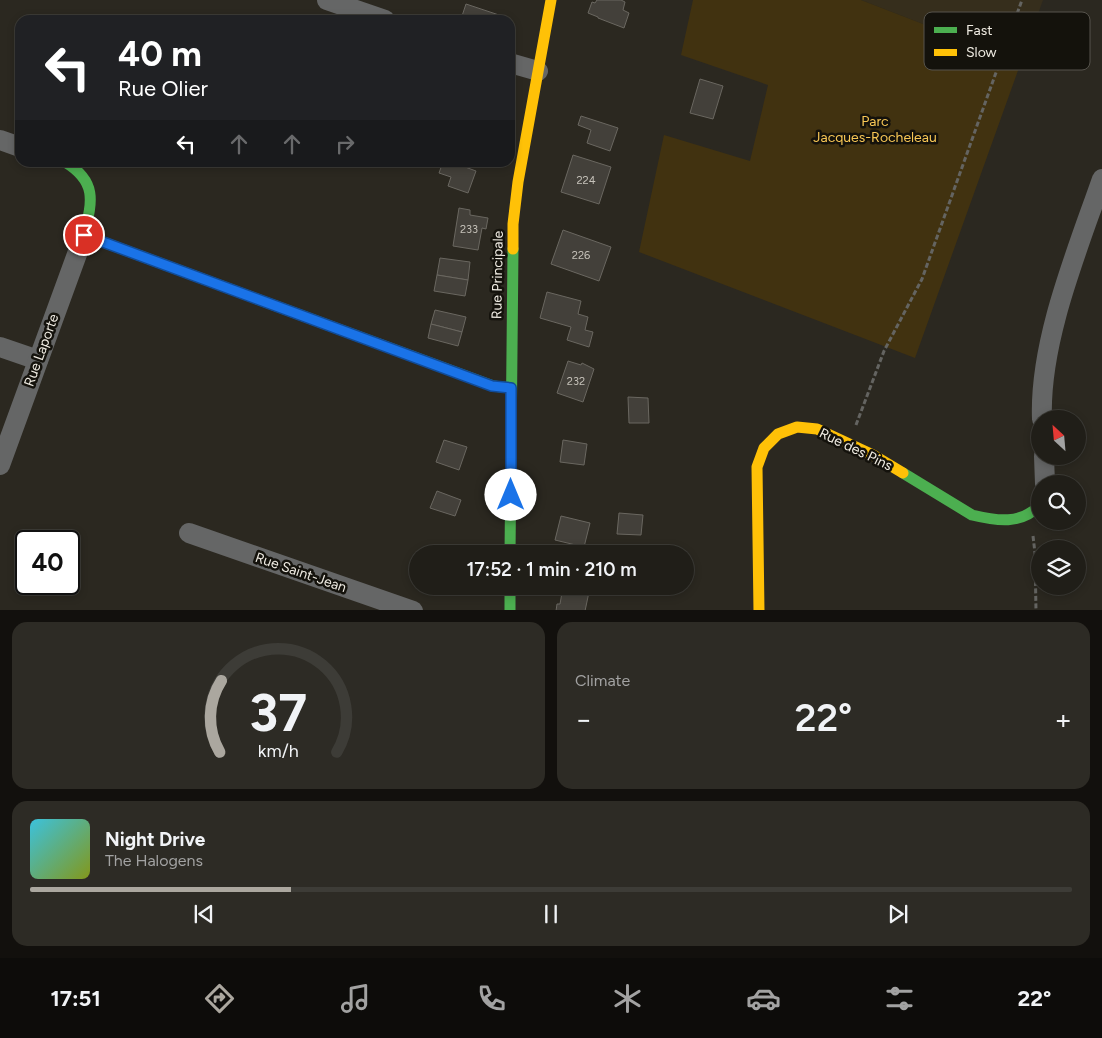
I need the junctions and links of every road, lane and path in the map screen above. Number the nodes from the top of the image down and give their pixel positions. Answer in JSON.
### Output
{"nodes":[{"id":1,"x":327,"y":0,"type":"edge"},
{"id":2,"x":551,"y":0,"type":"edge"},
{"id":3,"x":1022,"y":0,"type":"edge"},
{"id":4,"x":1018,"y":12,"type":"edge"},
{"id":5,"x":370,"y":15,"type":"edge"},
{"id":6,"x":515,"y":64,"type":"edge"},
{"id":7,"x":997,"y":70,"type":"edge"},
{"id":8,"x":538,"y":71,"type":"junction"},
{"id":9,"x":0,"y":140,"type":"edge"},
{"id":10,"x":15,"y":145,"type":"edge"},
{"id":11,"x":72,"y":167,"type":"edge"},
{"id":12,"x":1102,"y":179,"type":"edge"},
{"id":13,"x":84,"y":235,"type":"junction"},
{"id":14,"x":0,"y":346,"type":"edge"},
{"id":15,"x":38,"y":360,"type":"junction"},
{"id":16,"x":511,"y":388,"type":"junction"},
{"id":17,"x":1043,"y":410,"type":"edge"},
{"id":18,"x":856,"y":427,"type":"dead end"},
{"id":19,"x":0,"y":465,"type":"edge"},
{"id":20,"x":1031,"y":514,"type":"edge"},
{"id":21,"x":189,"y":532,"type":"dead end"},
{"id":22,"x":1033,"y":536,"type":"dead end"},
{"id":23,"x":510,"y":545,"type":"edge"},
{"id":24,"x":510,"y":595,"type":"edge"},
{"id":25,"x":413,"y":610,"type":"edge"},
{"id":26,"x":510,"y":610,"type":"edge"},
{"id":27,"x":759,"y":610,"type":"edge"},
{"id":28,"x":1036,"y":610,"type":"edge"}],
"edges":[{"from":1,"to":5,"type":"street"},
{"from":2,"to":8,"type":"street","name":"Rue Principale"},
{"from":3,"to":4,"type":"path"},
{"from":6,"to":8,"type":"street"},
{"from":7,"to":18,"type":"path"},
{"from":8,"to":16,"type":"street","name":"Rue Principale"},
{"from":9,"to":10,"type":"street"},
{"from":11,"to":13,"type":"street"},
{"from":12,"to":17,"type":"street"},
{"from":13,"to":15,"type":"street","name":"Rue Laporte"},
{"from":13,"to":16,"type":"street"},
{"from":14,"to":15,"type":"street"},
{"from":15,"to":19,"type":"street","name":"Rue Laporte"},
{"from":16,"to":23,"type":"street","name":"Rue Principale"},
{"from":20,"to":27,"type":"street","name":"Rue des Pins"},
{"from":21,"to":25,"type":"street","name":"Rue Saint-Jean"},
{"from":22,"to":28,"type":"path"},
{"from":24,"to":26,"type":"street"}]}
